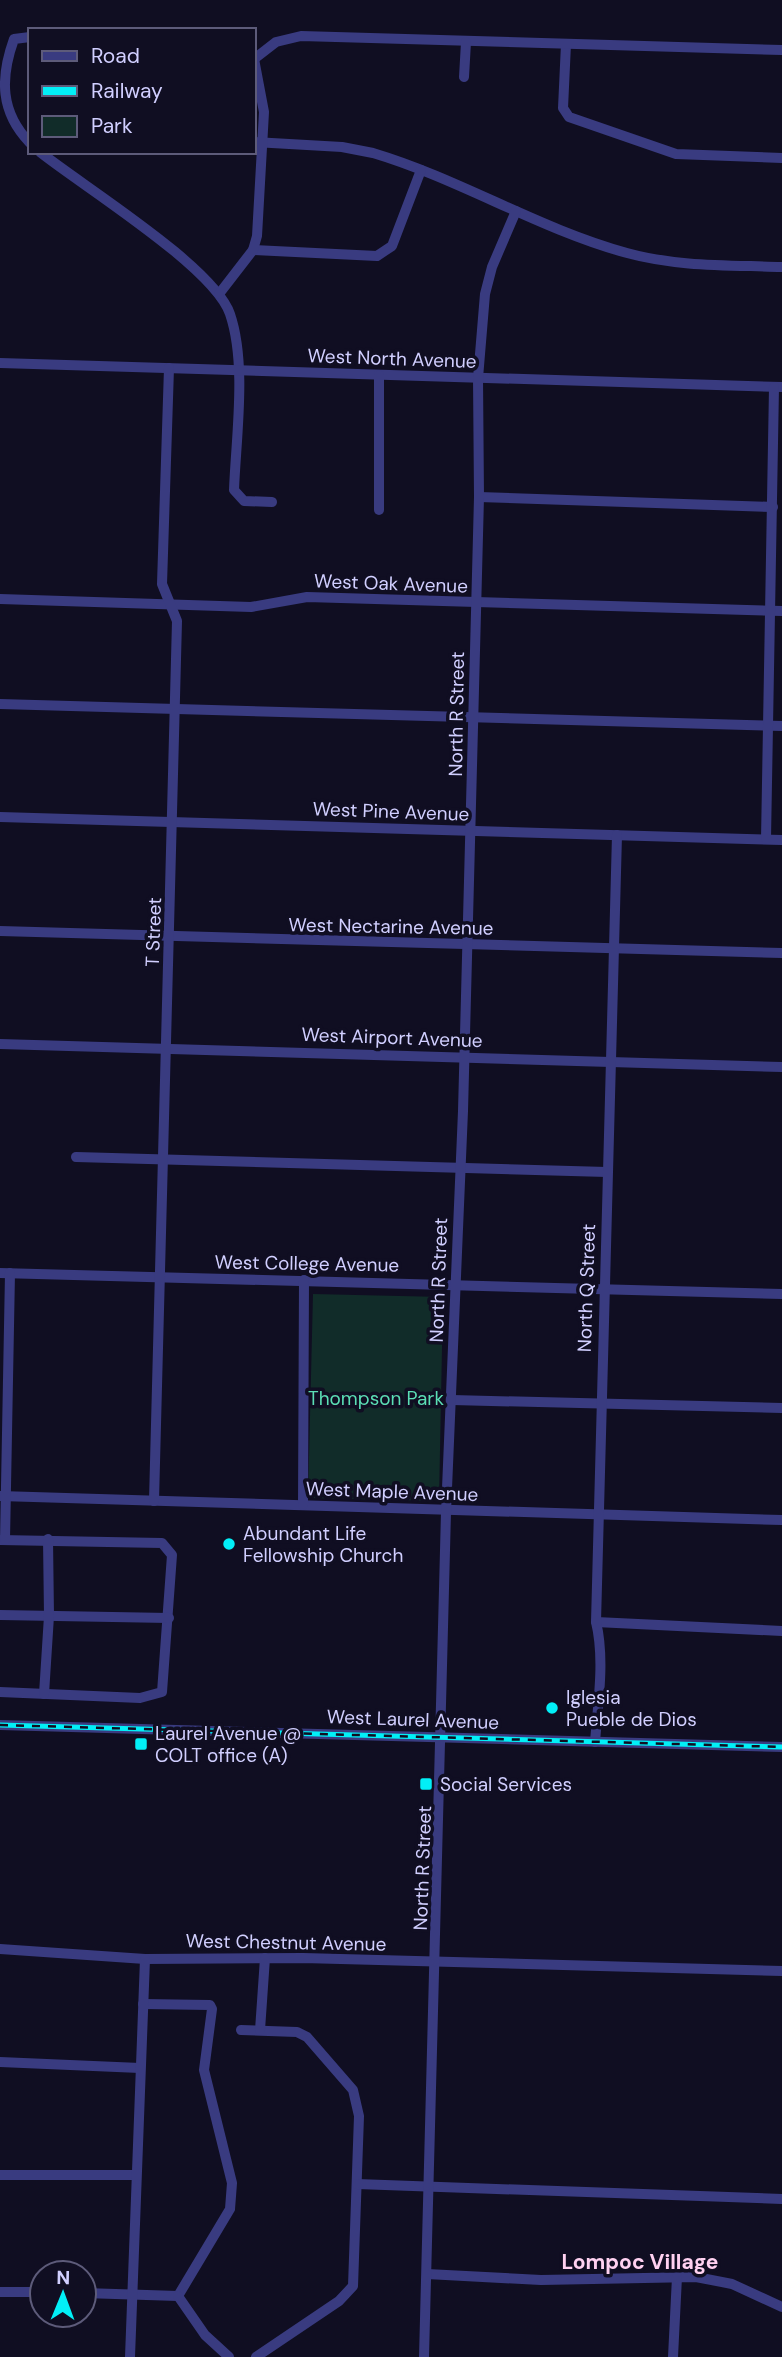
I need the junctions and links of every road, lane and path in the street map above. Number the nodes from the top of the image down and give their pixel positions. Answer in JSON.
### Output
{"nodes":[{"id":1,"x":28,"y":37,"type":"edge"},
{"id":2,"x":466,"y":42,"type":"junction"},
{"id":3,"x":566,"y":44,"type":"junction"},
{"id":4,"x":782,"y":50,"type":"edge"},
{"id":5,"x":256,"y":57,"type":"edge"},
{"id":6,"x":256,"y":67,"type":"edge"},
{"id":7,"x":464,"y":77,"type":"dead end"},
{"id":8,"x":28,"y":141,"type":"edge"},
{"id":9,"x":258,"y":143,"type":"edge"},
{"id":10,"x":43,"y":154,"type":"edge"},
{"id":11,"x":782,"y":158,"type":"edge"},
{"id":12,"x":421,"y":170,"type":"junction"},
{"id":13,"x":516,"y":211,"type":"junction"},
{"id":14,"x":253,"y":250,"type":"junction"},
{"id":15,"x":782,"y":267,"type":"edge"},
{"id":16,"x":219,"y":294,"type":"junction"},
{"id":17,"x":0,"y":363,"type":"edge"},
{"id":18,"x":169,"y":368,"type":"junction"},
{"id":19,"x":238,"y":370,"type":"junction"},
{"id":20,"x":379,"y":375,"type":"junction"},
{"id":21,"x":478,"y":378,"type":"junction"},
{"id":22,"x":778,"y":387,"type":"edge"},
{"id":23,"x":479,"y":497,"type":"junction"},
{"id":24,"x":272,"y":502,"type":"dead end"},
{"id":25,"x":773,"y":507,"type":"junction"},
{"id":26,"x":379,"y":510,"type":"dead end"},
{"id":27,"x":0,"y":599,"type":"edge"},
{"id":28,"x":475,"y":604,"type":"junction"},
{"id":29,"x":173,"y":606,"type":"junction"},
{"id":30,"x":777,"y":611,"type":"edge"},
{"id":31,"x":0,"y":704,"type":"edge"},
{"id":32,"x":175,"y":709,"type":"junction"},
{"id":33,"x":474,"y":717,"type":"junction"},
{"id":34,"x":770,"y":725,"type":"junction"},
{"id":35,"x":782,"y":726,"type":"edge"},
{"id":36,"x":0,"y":817,"type":"edge"},
{"id":37,"x":173,"y":823,"type":"junction"},
{"id":38,"x":470,"y":831,"type":"junction"},
{"id":39,"x":617,"y":835,"type":"junction"},
{"id":40,"x":766,"y":839,"type":"junction"},
{"id":41,"x":782,"y":840,"type":"edge"},
{"id":42,"x":0,"y":932,"type":"edge"},
{"id":43,"x":170,"y":938,"type":"junction"},
{"id":44,"x":467,"y":945,"type":"junction"},
{"id":45,"x":614,"y":949,"type":"junction"},
{"id":46,"x":782,"y":953,"type":"edge"},
{"id":47,"x":0,"y":1044,"type":"edge"},
{"id":48,"x":167,"y":1049,"type":"junction"},
{"id":49,"x":464,"y":1056,"type":"junction"},
{"id":50,"x":611,"y":1062,"type":"junction"},
{"id":51,"x":782,"y":1067,"type":"edge"},
{"id":52,"x":76,"y":1157,"type":"dead end"},
{"id":53,"x":162,"y":1159,"type":"junction"},
{"id":54,"x":461,"y":1167,"type":"junction"},
{"id":55,"x":607,"y":1172,"type":"junction"},
{"id":56,"x":5,"y":1273,"type":"edge"},
{"id":57,"x":158,"y":1277,"type":"junction"},
{"id":58,"x":304,"y":1280,"type":"junction"},
{"id":59,"x":454,"y":1284,"type":"junction"},
{"id":60,"x":603,"y":1289,"type":"junction"},
{"id":61,"x":782,"y":1294,"type":"edge"},
{"id":62,"x":4,"y":1387,"type":"edge"},
{"id":63,"x":452,"y":1400,"type":"junction"},
{"id":64,"x":601,"y":1403,"type":"junction"},
{"id":65,"x":782,"y":1408,"type":"edge"},
{"id":66,"x":2,"y":1496,"type":"edge"},
{"id":67,"x":154,"y":1501,"type":"junction"},
{"id":68,"x":303,"y":1506,"type":"junction"},
{"id":69,"x":446,"y":1511,"type":"junction"},
{"id":70,"x":598,"y":1515,"type":"junction"},
{"id":71,"x":782,"y":1520,"type":"edge"},
{"id":72,"x":48,"y":1539,"type":"junction"},
{"id":73,"x":2,"y":1540,"type":"edge"},
{"id":74,"x":0,"y":1615,"type":"edge"},
{"id":75,"x":49,"y":1616,"type":"junction"},
{"id":76,"x":169,"y":1618,"type":"junction"},
{"id":77,"x":596,"y":1622,"type":"junction"},
{"id":78,"x":782,"y":1631,"type":"edge"},
{"id":79,"x":0,"y":1692,"type":"edge"},
{"id":80,"x":44,"y":1694,"type":"junction"},
{"id":81,"x":0,"y":1725,"type":"edge"},
{"id":82,"x":443,"y":1738,"type":"junction"},
{"id":83,"x":595,"y":1742,"type":"junction"},
{"id":84,"x":782,"y":1747,"type":"edge"},
{"id":85,"x":0,"y":1949,"type":"edge"},
{"id":86,"x":265,"y":1958,"type":"junction"},
{"id":87,"x":145,"y":1959,"type":"junction"},
{"id":88,"x":437,"y":1962,"type":"junction"},
{"id":89,"x":782,"y":1971,"type":"edge"},
{"id":90,"x":143,"y":2004,"type":"junction"},
{"id":91,"x":241,"y":2030,"type":"dead end"},
{"id":92,"x":260,"y":2030,"type":"junction"},
{"id":93,"x":0,"y":2062,"type":"edge"},
{"id":94,"x":140,"y":2068,"type":"junction"},
{"id":95,"x":0,"y":2175,"type":"edge"},
{"id":96,"x":136,"y":2175,"type":"junction"},
{"id":97,"x":357,"y":2185,"type":"junction"},
{"id":98,"x":430,"y":2186,"type":"junction"},
{"id":99,"x":782,"y":2199,"type":"edge"},
{"id":100,"x":427,"y":2274,"type":"junction"},
{"id":101,"x":677,"y":2277,"type":"junction"},
{"id":102,"x":0,"y":2292,"type":"edge"},
{"id":103,"x":28,"y":2292,"type":"edge"},
{"id":104,"x":98,"y":2293,"type":"edge"},
{"id":105,"x":131,"y":2294,"type":"junction"},
{"id":106,"x":178,"y":2297,"type":"junction"},
{"id":107,"x":782,"y":2307,"type":"edge"},
{"id":108,"x":130,"y":2357,"type":"edge"},
{"id":109,"x":229,"y":2357,"type":"edge"},
{"id":110,"x":256,"y":2357,"type":"edge"},
{"id":111,"x":424,"y":2357,"type":"edge"},
{"id":112,"x":673,"y":2357,"type":"edge"}],
"edges":[{"from":1,"to":8,"type":"street"},
{"from":2,"to":3,"type":"street"},
{"from":2,"to":5,"type":"street"},
{"from":2,"to":7,"type":"street"},
{"from":3,"to":4,"type":"street"},
{"from":3,"to":11,"type":"street"},
{"from":6,"to":9,"type":"street"},
{"from":9,"to":12,"type":"street"},
{"from":9,"to":14,"type":"street"},
{"from":10,"to":16,"type":"street"},
{"from":12,"to":13,"type":"street"},
{"from":12,"to":14,"type":"street"},
{"from":13,"to":15,"type":"street"},
{"from":13,"to":21,"type":"street","name":"North R Street"},
{"from":14,"to":16,"type":"street"},
{"from":16,"to":19,"type":"street"},
{"from":17,"to":18,"type":"street","name":"West North Avenue"},
{"from":18,"to":19,"type":"street","name":"West North Avenue"},
{"from":18,"to":29,"type":"street","name":"T Street"},
{"from":19,"to":20,"type":"street","name":"West North Avenue"},
{"from":19,"to":24,"type":"street"},
{"from":20,"to":21,"type":"street","name":"West North Avenue"},
{"from":20,"to":26,"type":"street"},
{"from":21,"to":22,"type":"street","name":"West North Avenue"},
{"from":21,"to":23,"type":"street","name":"North R Street"},
{"from":22,"to":25,"type":"street"},
{"from":23,"to":25,"type":"street"},
{"from":23,"to":28,"type":"street","name":"North R Street"},
{"from":25,"to":30,"type":"street"},
{"from":27,"to":29,"type":"street","name":"West Oak Avenue"},
{"from":28,"to":29,"type":"street","name":"West Oak Avenue"},
{"from":28,"to":30,"type":"street","name":"West Oak Avenue"},
{"from":28,"to":33,"type":"street","name":"North R Street"},
{"from":29,"to":32,"type":"street","name":"T Street"},
{"from":30,"to":34,"type":"street"},
{"from":31,"to":32,"type":"street"},
{"from":32,"to":33,"type":"street"},
{"from":32,"to":37,"type":"street","name":"T Street"},
{"from":33,"to":34,"type":"street"},
{"from":33,"to":38,"type":"street","name":"North R Street"},
{"from":34,"to":35,"type":"street"},
{"from":34,"to":40,"type":"street"},
{"from":36,"to":37,"type":"street","name":"West Pine Avenue"},
{"from":37,"to":38,"type":"street","name":"West Pine Avenue"},
{"from":37,"to":43,"type":"street","name":"T Street"},
{"from":38,"to":39,"type":"street","name":"West Pine Avenue"},
{"from":38,"to":44,"type":"street","name":"North R Street"},
{"from":39,"to":40,"type":"street","name":"West Pine Avenue"},
{"from":39,"to":45,"type":"street","name":"North Q Street"},
{"from":40,"to":41,"type":"street","name":"West Pine Avenue"},
{"from":42,"to":43,"type":"street","name":"West Nectarine Avenue"},
{"from":43,"to":44,"type":"street","name":"West Nectarine Avenue"},
{"from":43,"to":48,"type":"street","name":"T Street"},
{"from":44,"to":45,"type":"street","name":"West Nectarine Avenue"},
{"from":44,"to":49,"type":"street","name":"North R Street"},
{"from":45,"to":46,"type":"street","name":"West Nectarine Avenue"},
{"from":45,"to":50,"type":"street","name":"North Q Street"},
{"from":47,"to":48,"type":"street","name":"West Airport Avenue"},
{"from":48,"to":49,"type":"street","name":"West Airport Avenue"},
{"from":48,"to":53,"type":"street","name":"T Street"},
{"from":49,"to":50,"type":"street","name":"West Airport Avenue"},
{"from":49,"to":54,"type":"street","name":"North R Street"},
{"from":50,"to":51,"type":"street","name":"West Airport Avenue"},
{"from":50,"to":55,"type":"street","name":"North Q Street"},
{"from":52,"to":53,"type":"street"},
{"from":53,"to":54,"type":"street"},
{"from":53,"to":57,"type":"street","name":"T Street"},
{"from":54,"to":55,"type":"street"},
{"from":54,"to":59,"type":"street","name":"North R Street"},
{"from":55,"to":60,"type":"street","name":"North Q Street"},
{"from":56,"to":57,"type":"street","name":"West College Avenue"},
{"from":56,"to":62,"type":"street"},
{"from":57,"to":58,"type":"street","name":"West College Avenue"},
{"from":57,"to":67,"type":"street","name":"T Street"},
{"from":58,"to":59,"type":"street","name":"West College Avenue"},
{"from":58,"to":68,"type":"street"},
{"from":59,"to":60,"type":"street","name":"West College Avenue"},
{"from":59,"to":63,"type":"street","name":"North R Street"},
{"from":60,"to":61,"type":"street","name":"West College Avenue"},
{"from":60,"to":64,"type":"street","name":"North Q Street"},
{"from":62,"to":66,"type":"street"},
{"from":63,"to":64,"type":"street"},
{"from":63,"to":69,"type":"street","name":"North R Street"},
{"from":64,"to":65,"type":"street"},
{"from":64,"to":70,"type":"street","name":"North Q Street"},
{"from":66,"to":67,"type":"street","name":"West Maple Avenue"},
{"from":66,"to":73,"type":"street"},
{"from":67,"to":68,"type":"street","name":"West Maple Avenue"},
{"from":68,"to":69,"type":"street","name":"West Maple Avenue"},
{"from":69,"to":70,"type":"street","name":"West Maple Avenue"},
{"from":69,"to":82,"type":"street","name":"North R Street"},
{"from":70,"to":71,"type":"street","name":"West Maple Avenue"},
{"from":70,"to":77,"type":"street","name":"North Q Street"},
{"from":72,"to":73,"type":"street"},
{"from":72,"to":75,"type":"street"},
{"from":72,"to":76,"type":"street"},
{"from":74,"to":75,"type":"street"},
{"from":75,"to":76,"type":"street"},
{"from":75,"to":80,"type":"street"},
{"from":76,"to":80,"type":"street"},
{"from":77,"to":78,"type":"street"},
{"from":77,"to":83,"type":"street","name":"North Q Street"},
{"from":79,"to":80,"type":"street"},
{"from":81,"to":82,"type":"street","name":"West Laurel Avenue"},
{"from":82,"to":83,"type":"street","name":"West Laurel Avenue"},
{"from":82,"to":88,"type":"street","name":"North R Street"},
{"from":83,"to":84,"type":"street","name":"West Laurel Avenue"},
{"from":85,"to":87,"type":"street","name":"West Chestnut Avenue"},
{"from":86,"to":87,"type":"street","name":"West Chestnut Avenue"},
{"from":86,"to":88,"type":"street","name":"West Chestnut Avenue"},
{"from":86,"to":92,"type":"street"},
{"from":87,"to":90,"type":"street"},
{"from":88,"to":89,"type":"street","name":"West Chestnut Avenue"},
{"from":88,"to":98,"type":"street","name":"North R Street"},
{"from":90,"to":94,"type":"street"},
{"from":90,"to":106,"type":"street"},
{"from":91,"to":92,"type":"street"},
{"from":92,"to":97,"type":"street"},
{"from":93,"to":94,"type":"street"},
{"from":94,"to":96,"type":"street"},
{"from":95,"to":96,"type":"street"},
{"from":96,"to":105,"type":"street"},
{"from":97,"to":98,"type":"street"},
{"from":97,"to":110,"type":"street"},
{"from":98,"to":99,"type":"street"},
{"from":98,"to":100,"type":"street","name":"North R Street"},
{"from":100,"to":101,"type":"street"},
{"from":100,"to":111,"type":"street","name":"North R Street"},
{"from":101,"to":107,"type":"street"},
{"from":101,"to":112,"type":"street"},
{"from":102,"to":103,"type":"street"},
{"from":104,"to":105,"type":"street"},
{"from":105,"to":106,"type":"street"},
{"from":105,"to":108,"type":"street"},
{"from":106,"to":109,"type":"street"}]}
